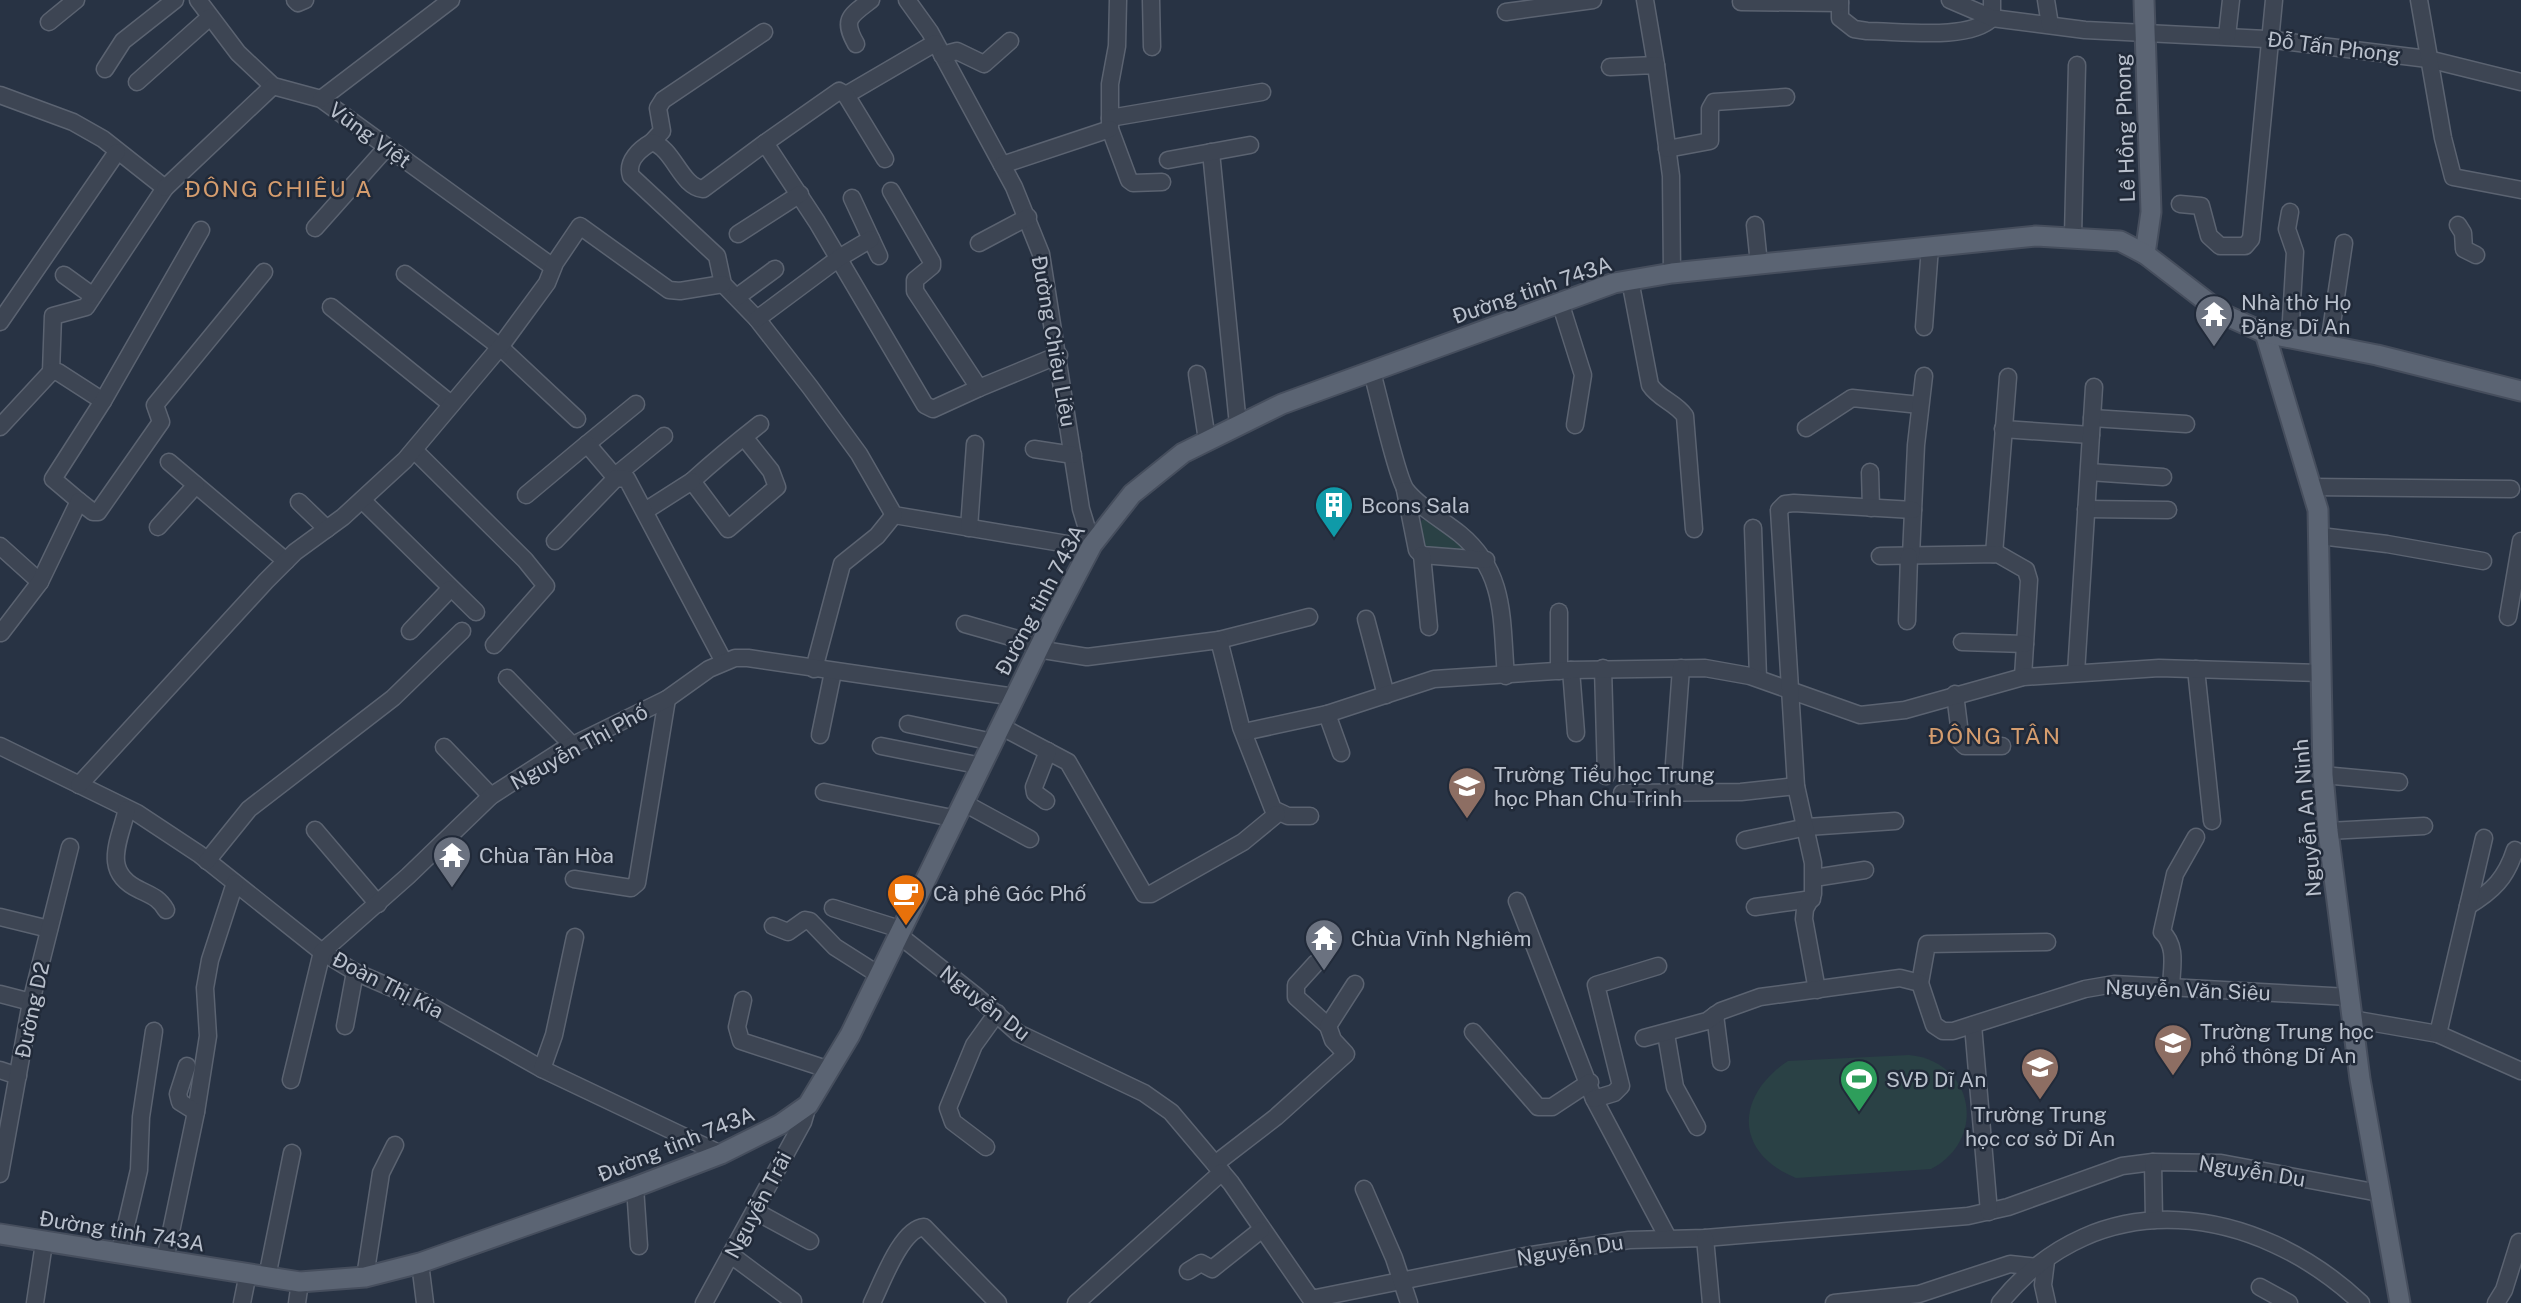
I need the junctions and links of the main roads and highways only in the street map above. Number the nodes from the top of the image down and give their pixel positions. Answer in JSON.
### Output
{"nodes":[{"id":1,"x":2144,"y":0,"type":"edge"},
{"id":2,"x":2145,"y":254,"type":"junction"},
{"id":3,"x":2265,"y":333,"type":"junction"},
{"id":4,"x":2521,"y":391,"type":"edge"},
{"id":5,"x":0,"y":1234,"type":"edge"},
{"id":6,"x":2400,"y":1303,"type":"edge"}],
"edges":[{"from":1,"to":2,"type":"main road","name":"Lê Hồng Phong"},
{"from":2,"to":3,"type":"main road","name":"Đường tỉnh 743A"},
{"from":2,"to":5,"type":"main road","name":"Đường tỉnh 743A"},
{"from":3,"to":4,"type":"main road","name":"Đường tỉnh 743A"},
{"from":3,"to":6,"type":"main road","name":"Nguyễn An Ninh"}]}
